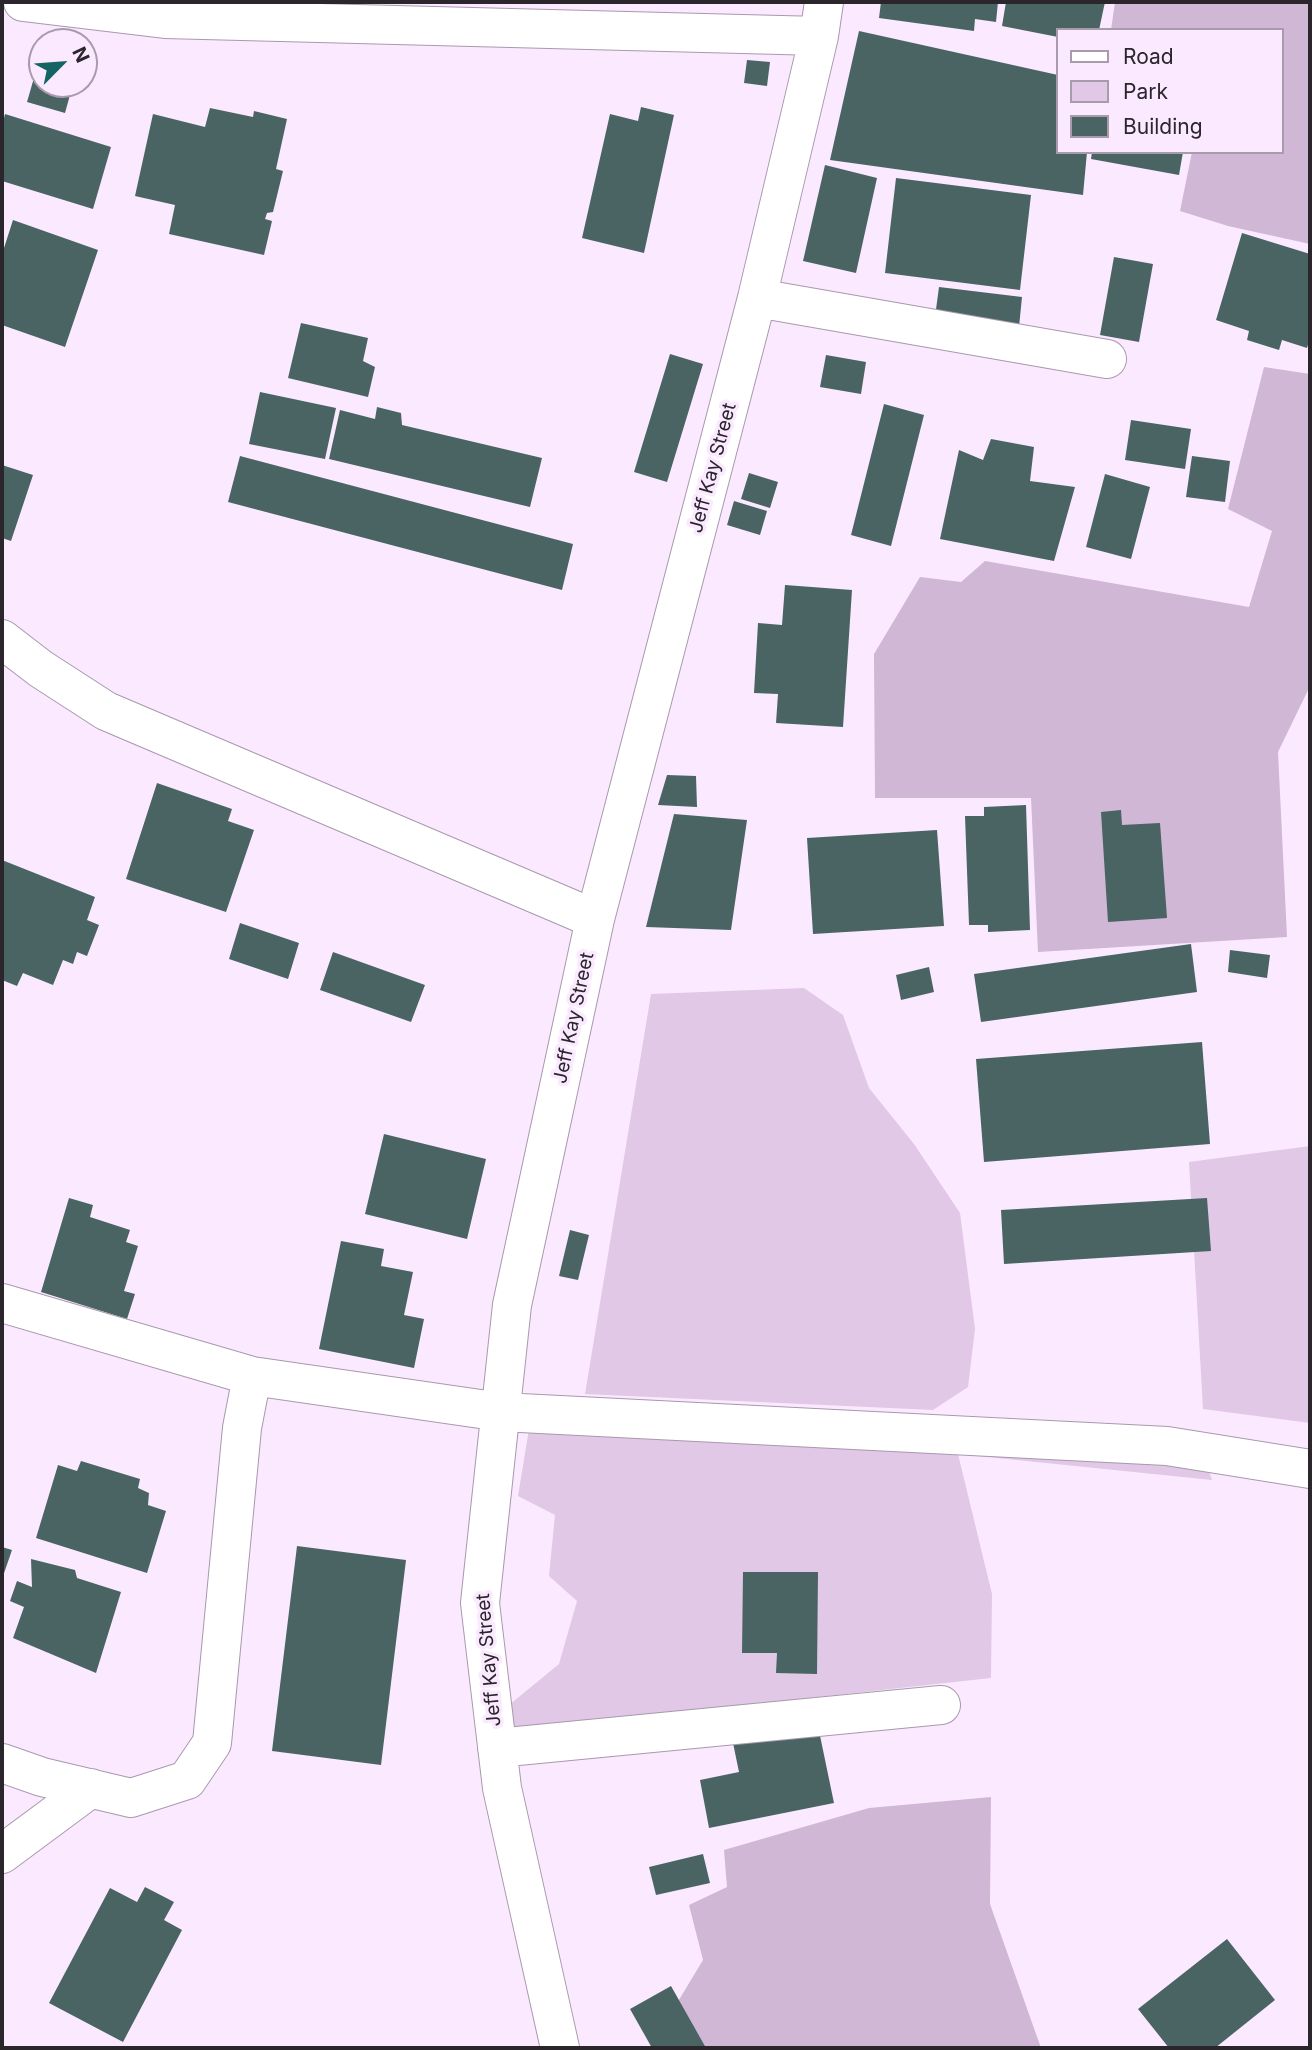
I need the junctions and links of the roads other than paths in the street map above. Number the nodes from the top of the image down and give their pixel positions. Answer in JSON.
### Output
{"nodes":[{"id":1,"x":23,"y":2,"type":"edge"},
{"id":2,"x":167,"y":10,"type":"edge"},
{"id":3,"x":633,"y":17,"type":"edge"},
{"id":4,"x":821,"y":19,"type":"edge"},
{"id":5,"x":757,"y":298,"type":"junction"},
{"id":6,"x":1107,"y":359,"type":"dead end"},
{"id":7,"x":2,"y":639,"type":"edge"},
{"id":8,"x":595,"y":919,"type":"junction"},
{"id":9,"x":2,"y":1303,"type":"edge"},
{"id":10,"x":252,"y":1376,"type":"junction"},
{"id":11,"x":501,"y":1412,"type":"junction"},
{"id":12,"x":1310,"y":1468,"type":"edge"},
{"id":13,"x":940,"y":1705,"type":"dead end"},
{"id":14,"x":497,"y":1748,"type":"junction"},
{"id":15,"x":2,"y":1763,"type":"edge"},
{"id":16,"x":91,"y":1788,"type":"junction"},
{"id":17,"x":2,"y":1854,"type":"edge"},
{"id":18,"x":560,"y":2048,"type":"edge"}],
"edges":[{"from":1,"to":2,"type":"street"},
{"from":2,"to":3,"type":"street"},
{"from":3,"to":4,"type":"street"},
{"from":4,"to":5,"type":"street","name":"Jeff Kay Street"},
{"from":5,"to":6,"type":"street"},
{"from":5,"to":8,"type":"street","name":"Jeff Kay Street"},
{"from":7,"to":8,"type":"street"},
{"from":8,"to":11,"type":"street","name":"Jeff Kay Street"},
{"from":9,"to":10,"type":"street"},
{"from":10,"to":11,"type":"street"},
{"from":10,"to":16,"type":"street"},
{"from":11,"to":12,"type":"street"},
{"from":11,"to":14,"type":"street","name":"Jeff Kay Street"},
{"from":13,"to":14,"type":"street"},
{"from":14,"to":18,"type":"street","name":"Jeff Kay Street"},
{"from":15,"to":16,"type":"street"},
{"from":16,"to":17,"type":"street"}]}
